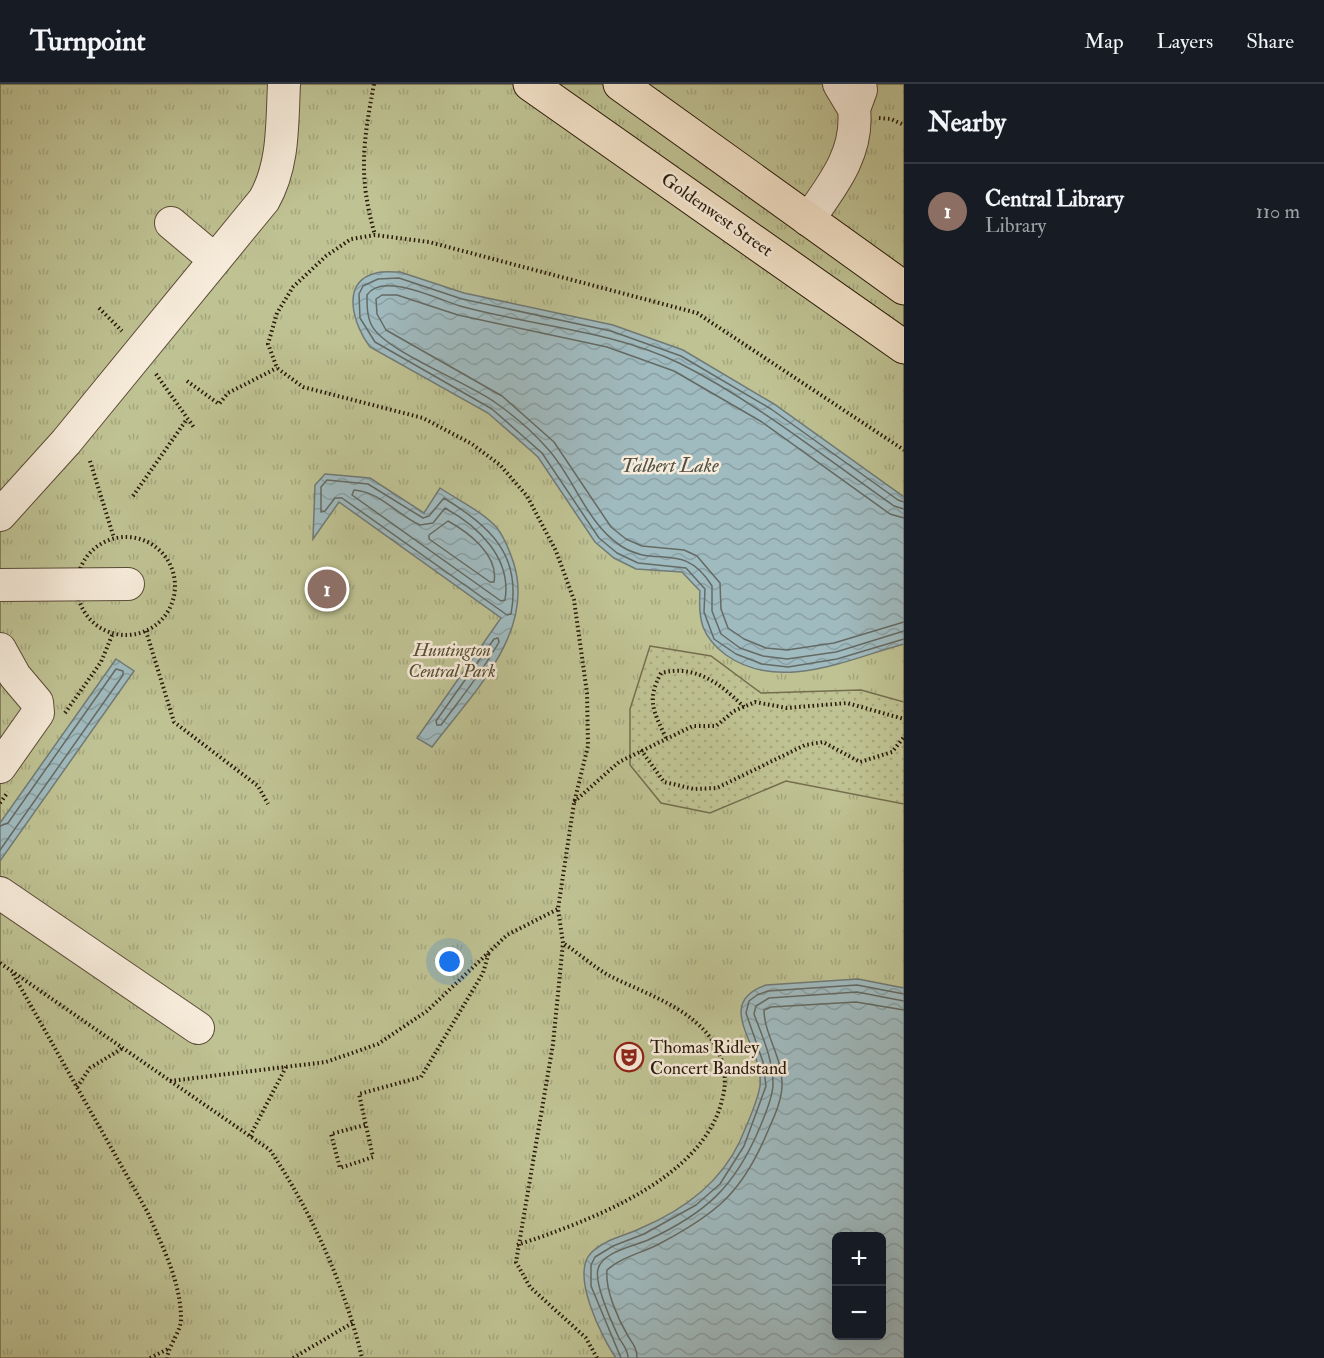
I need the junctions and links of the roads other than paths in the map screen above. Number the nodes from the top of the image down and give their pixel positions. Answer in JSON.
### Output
{"nodes":[{"id":1,"x":284,"y":84,"type":"edge"},
{"id":2,"x":530,"y":84,"type":"edge"},
{"id":3,"x":620,"y":84,"type":"edge"},
{"id":4,"x":851,"y":92,"type":"edge"},
{"id":5,"x":808,"y":220,"type":"junction"},
{"id":6,"x":171,"y":223,"type":"dead end"},
{"id":7,"x":215,"y":260,"type":"junction"},
{"id":8,"x":904,"y":288,"type":"edge"},
{"id":9,"x":904,"y":347,"type":"edge"},
{"id":10,"x":0,"y":515,"type":"edge"},
{"id":11,"x":128,"y":584,"type":"dead end"},
{"id":12,"x":0,"y":585,"type":"edge"},
{"id":13,"x":0,"y":649,"type":"edge"},
{"id":14,"x":0,"y":767,"type":"edge"},
{"id":15,"x":0,"y":893,"type":"edge"},
{"id":16,"x":198,"y":1028,"type":"dead end"}],
"edges":[{"from":1,"to":7,"type":"lane"},
{"from":2,"to":9,"type":"main road","name":"Goldenwest Street"},
{"from":3,"to":5,"type":"main road"},
{"from":4,"to":5,"type":"lane"},
{"from":5,"to":8,"type":"main road"},
{"from":6,"to":7,"type":"lane"},
{"from":7,"to":10,"type":"lane"},
{"from":11,"to":12,"type":"lane"},
{"from":13,"to":14,"type":"lane"},
{"from":15,"to":16,"type":"lane"}]}
